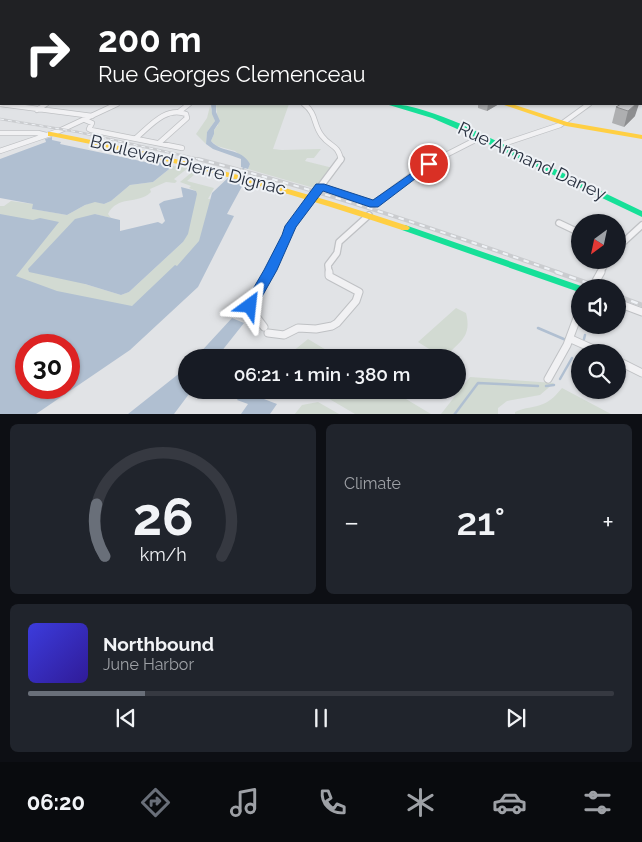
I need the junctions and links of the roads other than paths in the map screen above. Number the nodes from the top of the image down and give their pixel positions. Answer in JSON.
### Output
{"nodes":[{"id":1,"x":6,"y":105,"type":"edge"},
{"id":2,"x":44,"y":105,"type":"edge"},
{"id":3,"x":115,"y":105,"type":"edge"},
{"id":4,"x":188,"y":105,"type":"edge"},
{"id":5,"x":305,"y":105,"type":"edge"},
{"id":6,"x":395,"y":105,"type":"edge"},
{"id":7,"x":509,"y":105,"type":"edge"},
{"id":8,"x":588,"y":105,"type":"edge"},
{"id":9,"x":37,"y":110,"type":"junction"},
{"id":10,"x":180,"y":112,"type":"junction"},
{"id":11,"x":92,"y":116,"type":"junction"},
{"id":12,"x":85,"y":120,"type":"junction"},
{"id":13,"x":562,"y":123,"type":"junction"},
{"id":14,"x":0,"y":133,"type":"edge"},
{"id":15,"x":49,"y":134,"type":"junction"},
{"id":16,"x":480,"y":137,"type":"junction"},
{"id":17,"x":642,"y":137,"type":"edge"},
{"id":18,"x":136,"y":138,"type":"junction"},
{"id":19,"x":159,"y":143,"type":"junction"},
{"id":20,"x":500,"y":145,"type":"junction"},
{"id":21,"x":182,"y":148,"type":"dead end"},
{"id":22,"x":0,"y":151,"type":"edge"},
{"id":23,"x":320,"y":187,"type":"junction"},
{"id":24,"x":312,"y":196,"type":"junction"},
{"id":25,"x":642,"y":214,"type":"edge"},
{"id":26,"x":369,"y":215,"type":"junction"},
{"id":27,"x":559,"y":223,"type":"dead end"},
{"id":28,"x":642,"y":225,"type":"edge"},
{"id":29,"x":571,"y":229,"type":"edge"},
{"id":30,"x":626,"y":240,"type":"edge"},
{"id":31,"x":571,"y":286,"type":"edge"},
{"id":32,"x":626,"y":306,"type":"edge"},
{"id":33,"x":642,"y":312,"type":"edge"},
{"id":34,"x":573,"y":334,"type":"edge"},
{"id":35,"x":571,"y":339,"type":"junction"},
{"id":36,"x":582,"y":344,"type":"edge"},
{"id":37,"x":626,"y":365,"type":"edge"},
{"id":38,"x":642,"y":373,"type":"edge"},
{"id":39,"x":548,"y":379,"type":"dead end"}],
"edges":[{"from":1,"to":9,"type":"street"},
{"from":2,"to":9,"type":"street"},
{"from":3,"to":11,"type":"street"},
{"from":4,"to":10,"type":"street"},
{"from":5,"to":23,"type":"street"},
{"from":6,"to":16,"type":"street","name":"Rue Armand Daney"},
{"from":7,"to":13,"type":"street"},
{"from":8,"to":13,"type":"street"},
{"from":9,"to":11,"type":"street"},
{"from":10,"to":18,"type":"street"},
{"from":10,"to":19,"type":"street"},
{"from":11,"to":12,"type":"street"},
{"from":12,"to":15,"type":"street"},
{"from":12,"to":18,"type":"street"},
{"from":13,"to":17,"type":"street"},
{"from":13,"to":20,"type":"street"},
{"from":14,"to":15,"type":"street"},
{"from":15,"to":22,"type":"street"},
{"from":15,"to":24,"type":"street","name":"Boulevard Pierre Dignac"},
{"from":16,"to":20,"type":"street","name":"Rue Armand Daney"},
{"from":16,"to":23,"type":"street"},
{"from":18,"to":19,"type":"street"},
{"from":19,"to":21,"type":"street"},
{"from":20,"to":25,"type":"street","name":"Rue Armand Daney"},
{"from":23,"to":24,"type":"street"},
{"from":24,"to":26,"type":"street","name":"Boulevard Pierre Dignac"},
{"from":24,"to":26,"type":"street"},
{"from":26,"to":31,"type":"street","name":"Boulevard Pierre Dignac"},
{"from":27,"to":29,"type":"street"},
{"from":28,"to":30,"type":"street"},
{"from":32,"to":33,"type":"street"},
{"from":34,"to":35,"type":"street"},
{"from":35,"to":36,"type":"street"},
{"from":35,"to":39,"type":"street"},
{"from":37,"to":38,"type":"street"}]}
